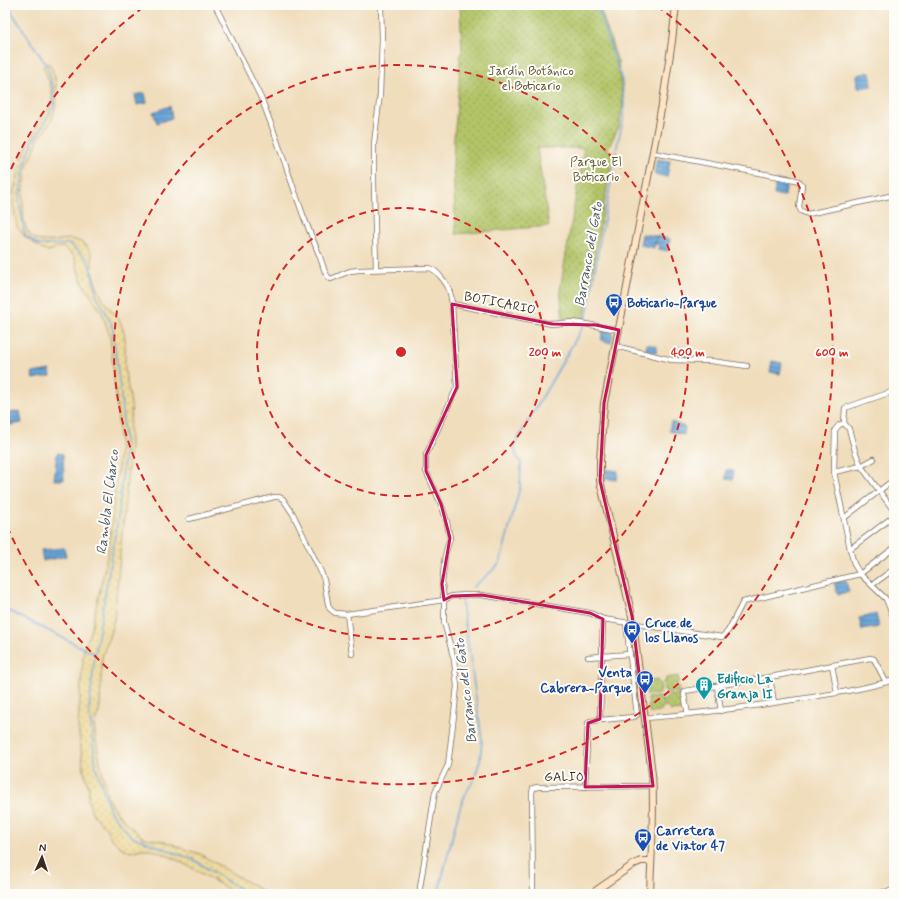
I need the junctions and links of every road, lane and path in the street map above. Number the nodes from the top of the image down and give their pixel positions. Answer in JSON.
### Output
{"nodes":[{"id":1,"x":215,"y":5,"type":"edge"},
{"id":2,"x":381,"y":5,"type":"edge"},
{"id":3,"x":676,"y":5,"type":"edge"},
{"id":4,"x":653,"y":153,"type":"junction"},
{"id":5,"x":894,"y":195,"type":"edge"},
{"id":6,"x":376,"y":269,"type":"junction"},
{"id":7,"x":452,"y":304,"type":"junction"},
{"id":8,"x":619,"y":330,"type":"junction"},
{"id":9,"x":615,"y":346,"type":"junction"},
{"id":10,"x":747,"y":366,"type":"dead end"},
{"id":11,"x":894,"y":392,"type":"edge"},
{"id":12,"x":844,"y":422,"type":"junction"},
{"id":13,"x":874,"y":459,"type":"dead end"},
{"id":14,"x":861,"y":466,"type":"junction"},
{"id":15,"x":834,"y":472,"type":"junction"},
{"id":16,"x":894,"y":483,"type":"edge"},
{"id":17,"x":879,"y":490,"type":"junction"},
{"id":18,"x":894,"y":511,"type":"edge"},
{"id":19,"x":894,"y":516,"type":"edge"},
{"id":20,"x":844,"y":518,"type":"junction"},
{"id":21,"x":189,"y":519,"type":"dead end"},
{"id":22,"x":894,"y":548,"type":"edge"},
{"id":23,"x":850,"y":549,"type":"junction"},
{"id":24,"x":894,"y":569,"type":"edge"},
{"id":25,"x":860,"y":574,"type":"junction"},
{"id":26,"x":872,"y":585,"type":"junction"},
{"id":27,"x":444,"y":600,"type":"junction"},
{"id":28,"x":347,"y":614,"type":"junction"},
{"id":29,"x":894,"y":617,"type":"edge"},
{"id":30,"x":603,"y":619,"type":"junction"},
{"id":31,"x":626,"y":622,"type":"junction"},
{"id":32,"x":633,"y":624,"type":"junction"},
{"id":33,"x":352,"y":654,"type":"dead end"},
{"id":34,"x":630,"y":654,"type":"junction"},
{"id":35,"x":601,"y":656,"type":"junction"},
{"id":36,"x":588,"y":657,"type":"dead end"},
{"id":37,"x":832,"y":665,"type":"junction"},
{"id":38,"x":770,"y":677,"type":"junction"},
{"id":39,"x":894,"y":680,"type":"edge"},
{"id":40,"x":886,"y":682,"type":"junction"},
{"id":41,"x":717,"y":686,"type":"junction"},
{"id":42,"x":837,"y":693,"type":"junction"},
{"id":43,"x":774,"y":703,"type":"junction"},
{"id":44,"x":721,"y":711,"type":"junction"},
{"id":45,"x":688,"y":714,"type":"junction"},
{"id":46,"x":645,"y":718,"type":"junction"},
{"id":47,"x":600,"y":719,"type":"junction"},
{"id":48,"x":653,"y":786,"type":"junction"},
{"id":49,"x":585,"y":787,"type":"junction"},
{"id":50,"x":651,"y":861,"type":"junction"},
{"id":51,"x":894,"y":890,"type":"edge"},
{"id":52,"x":419,"y":894,"type":"edge"},
{"id":53,"x":533,"y":894,"type":"edge"},
{"id":54,"x":591,"y":894,"type":"edge"},
{"id":55,"x":650,"y":894,"type":"edge"},
{"id":56,"x":876,"y":894,"type":"edge"}],
"edges":[{"from":1,"to":6,"type":"street","name":"BOTICARIO"},
{"from":2,"to":6,"type":"street"},
{"from":3,"to":4,"type":"street"},
{"from":4,"to":5,"type":"street"},
{"from":4,"to":8,"type":"street"},
{"from":6,"to":7,"type":"street","name":"BOTICARIO"},
{"from":7,"to":8,"type":"street","name":"BOTICARIO"},
{"from":7,"to":27,"type":"street"},
{"from":8,"to":9,"type":"street"},
{"from":9,"to":10,"type":"street"},
{"from":9,"to":32,"type":"street"},
{"from":11,"to":12,"type":"street"},
{"from":12,"to":14,"type":"street"},
{"from":12,"to":15,"type":"street"},
{"from":13,"to":14,"type":"street"},
{"from":14,"to":15,"type":"street"},
{"from":14,"to":17,"type":"street"},
{"from":15,"to":20,"type":"street"},
{"from":16,"to":17,"type":"street"},
{"from":17,"to":18,"type":"street"},
{"from":17,"to":20,"type":"street"},
{"from":19,"to":23,"type":"street"},
{"from":20,"to":23,"type":"street"},
{"from":21,"to":28,"type":"street"},
{"from":22,"to":25,"type":"street"},
{"from":23,"to":25,"type":"street"},
{"from":24,"to":26,"type":"street"},
{"from":25,"to":26,"type":"street"},
{"from":25,"to":32,"type":"street"},
{"from":26,"to":29,"type":"street"},
{"from":27,"to":28,"type":"street"},
{"from":27,"to":30,"type":"street"},
{"from":27,"to":52,"type":"street"},
{"from":28,"to":33,"type":"street"},
{"from":30,"to":31,"type":"street"},
{"from":30,"to":35,"type":"street"},
{"from":31,"to":32,"type":"street"},
{"from":31,"to":34,"type":"street"},
{"from":32,"to":46,"type":"street"},
{"from":34,"to":35,"type":"street"},
{"from":34,"to":47,"type":"street"},
{"from":35,"to":36,"type":"street"},
{"from":35,"to":47,"type":"street"},
{"from":37,"to":38,"type":"street"},
{"from":37,"to":40,"type":"street"},
{"from":37,"to":42,"type":"street"},
{"from":38,"to":41,"type":"street"},
{"from":38,"to":43,"type":"street"},
{"from":39,"to":40,"type":"street"},
{"from":40,"to":42,"type":"street"},
{"from":41,"to":44,"type":"street"},
{"from":41,"to":45,"type":"street"},
{"from":42,"to":43,"type":"street"},
{"from":43,"to":44,"type":"street"},
{"from":44,"to":45,"type":"street"},
{"from":45,"to":46,"type":"street"},
{"from":46,"to":48,"type":"street"},
{"from":47,"to":49,"type":"street"},
{"from":48,"to":49,"type":"street","name":"GALIO"},
{"from":48,"to":50,"type":"street"},
{"from":49,"to":53,"type":"street","name":"GALIO"},
{"from":50,"to":54,"type":"street"},
{"from":50,"to":55,"type":"street"},
{"from":51,"to":56,"type":"street"}]}
